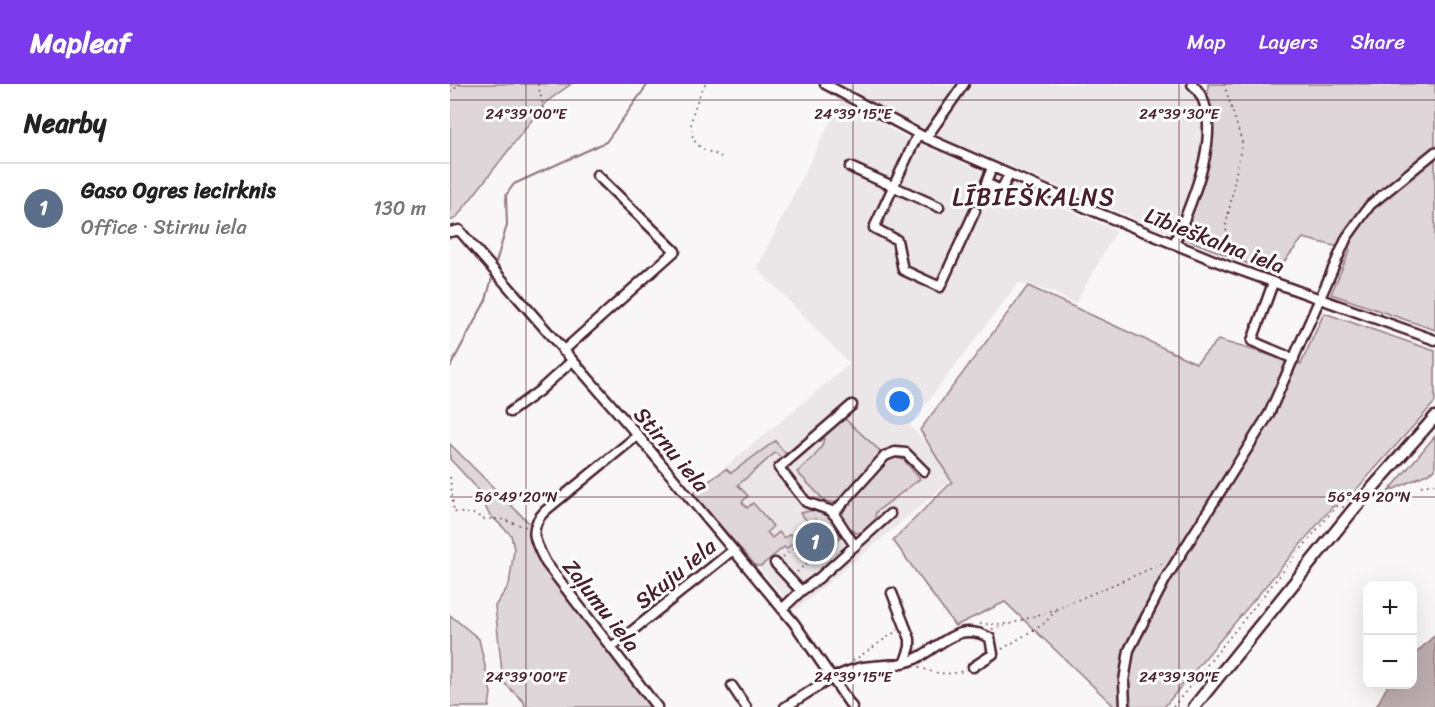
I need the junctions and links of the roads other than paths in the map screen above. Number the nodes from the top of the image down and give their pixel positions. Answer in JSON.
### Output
{"nodes":[{"id":1,"x":825,"y":84,"type":"edge"},
{"id":2,"x":964,"y":84,"type":"edge"},
{"id":3,"x":1192,"y":84,"type":"edge"},
{"id":4,"x":922,"y":136,"type":"junction"},
{"id":5,"x":1435,"y":152,"type":"edge"},
{"id":6,"x":850,"y":167,"type":"dead end"},
{"id":7,"x":992,"y":168,"type":"junction"},
{"id":8,"x":597,"y":175,"type":"dead end"},
{"id":9,"x":1009,"y":175,"type":"junction"},
{"id":10,"x":894,"y":186,"type":"junction"},
{"id":11,"x":939,"y":207,"type":"dead end"},
{"id":12,"x":975,"y":212,"type":"dead end"},
{"id":13,"x":450,"y":231,"type":"edge"},
{"id":14,"x":1174,"y":244,"type":"junction"},
{"id":15,"x":1273,"y":283,"type":"junction"},
{"id":16,"x":1321,"y":299,"type":"junction"},
{"id":17,"x":1435,"y":340,"type":"edge"},
{"id":18,"x":563,"y":351,"type":"junction"},
{"id":19,"x":1294,"y":359,"type":"junction"},
{"id":20,"x":572,"y":361,"type":"junction"},
{"id":21,"x":852,"y":405,"type":"dead end"},
{"id":22,"x":510,"y":412,"type":"dead end"},
{"id":23,"x":1435,"y":417,"type":"edge"},
{"id":24,"x":638,"y":435,"type":"junction"},
{"id":25,"x":924,"y":471,"type":"dead end"},
{"id":26,"x":833,"y":514,"type":"junction"},
{"id":27,"x":890,"y":514,"type":"dead end"},
{"id":28,"x":855,"y":546,"type":"junction"},
{"id":29,"x":733,"y":550,"type":"junction"},
{"id":30,"x":775,"y":563,"type":"road end"},
{"id":31,"x":801,"y":591,"type":"junction"},
{"id":32,"x":892,"y":593,"type":"dead end"},
{"id":33,"x":782,"y":609,"type":"junction"},
{"id":34,"x":612,"y":647,"type":"junction"},
{"id":35,"x":904,"y":662,"type":"junction"},
{"id":36,"x":973,"y":667,"type":"road end"},
{"id":37,"x":833,"y":678,"type":"junction"},
{"id":38,"x":732,"y":686,"type":"dead end"},
{"id":39,"x":657,"y":707,"type":"edge"},
{"id":40,"x":746,"y":707,"type":"edge"},
{"id":41,"x":785,"y":707,"type":"edge"},
{"id":42,"x":852,"y":707,"type":"edge"},
{"id":43,"x":1125,"y":707,"type":"edge"},
{"id":44,"x":1194,"y":707,"type":"edge"}],
"edges":[{"from":1,"to":4,"type":"street","name":"Lībieškalna iela"},
{"from":2,"to":4,"type":"street"},
{"from":3,"to":14,"type":"street"},
{"from":4,"to":7,"type":"street","name":"Lībieškalna iela"},
{"from":4,"to":10,"type":"street"},
{"from":5,"to":16,"type":"street"},
{"from":6,"to":10,"type":"street"},
{"from":7,"to":9,"type":"street","name":"Lībieškalna iela"},
{"from":7,"to":9,"type":"street"},
{"from":8,"to":18,"type":"street"},
{"from":9,"to":14,"type":"street","name":"Lībieškalna iela"},
{"from":10,"to":11,"type":"street"},
{"from":10,"to":12,"type":"street"},
{"from":13,"to":18,"type":"street","name":"Stirnu iela"},
{"from":14,"to":15,"type":"street","name":"Lībieškalna iela"},
{"from":15,"to":16,"type":"street","name":"Lībieškalna iela"},
{"from":15,"to":19,"type":"street"},
{"from":16,"to":17,"type":"street","name":"Lībieškalna iela"},
{"from":16,"to":19,"type":"street"},
{"from":18,"to":20,"type":"street","name":"Stirnu iela"},
{"from":19,"to":43,"type":"street"},
{"from":20,"to":22,"type":"street"},
{"from":20,"to":24,"type":"street","name":"Stirnu iela"},
{"from":21,"to":26,"type":"street"},
{"from":23,"to":44,"type":"main road"},
{"from":24,"to":29,"type":"street","name":"Stirnu iela"},
{"from":24,"to":34,"type":"street","name":"Zaļumu iela"},
{"from":25,"to":26,"type":"street"},
{"from":26,"to":28,"type":"street"},
{"from":27,"to":28,"type":"street"},
{"from":28,"to":31,"type":"street"},
{"from":29,"to":33,"type":"street","name":"Stirnu iela"},
{"from":29,"to":34,"type":"street","name":"Skuju iela"},
{"from":30,"to":31,"type":"street"},
{"from":31,"to":33,"type":"street"},
{"from":32,"to":35,"type":"street"},
{"from":33,"to":37,"type":"street","name":"Stirnu iela"},
{"from":34,"to":39,"type":"street","name":"Zaļumu iela"},
{"from":35,"to":36,"type":"street"},
{"from":35,"to":37,"type":"street"},
{"from":37,"to":41,"type":"street"},
{"from":37,"to":42,"type":"street","name":"Stirnu iela"},
{"from":38,"to":40,"type":"street"}]}
